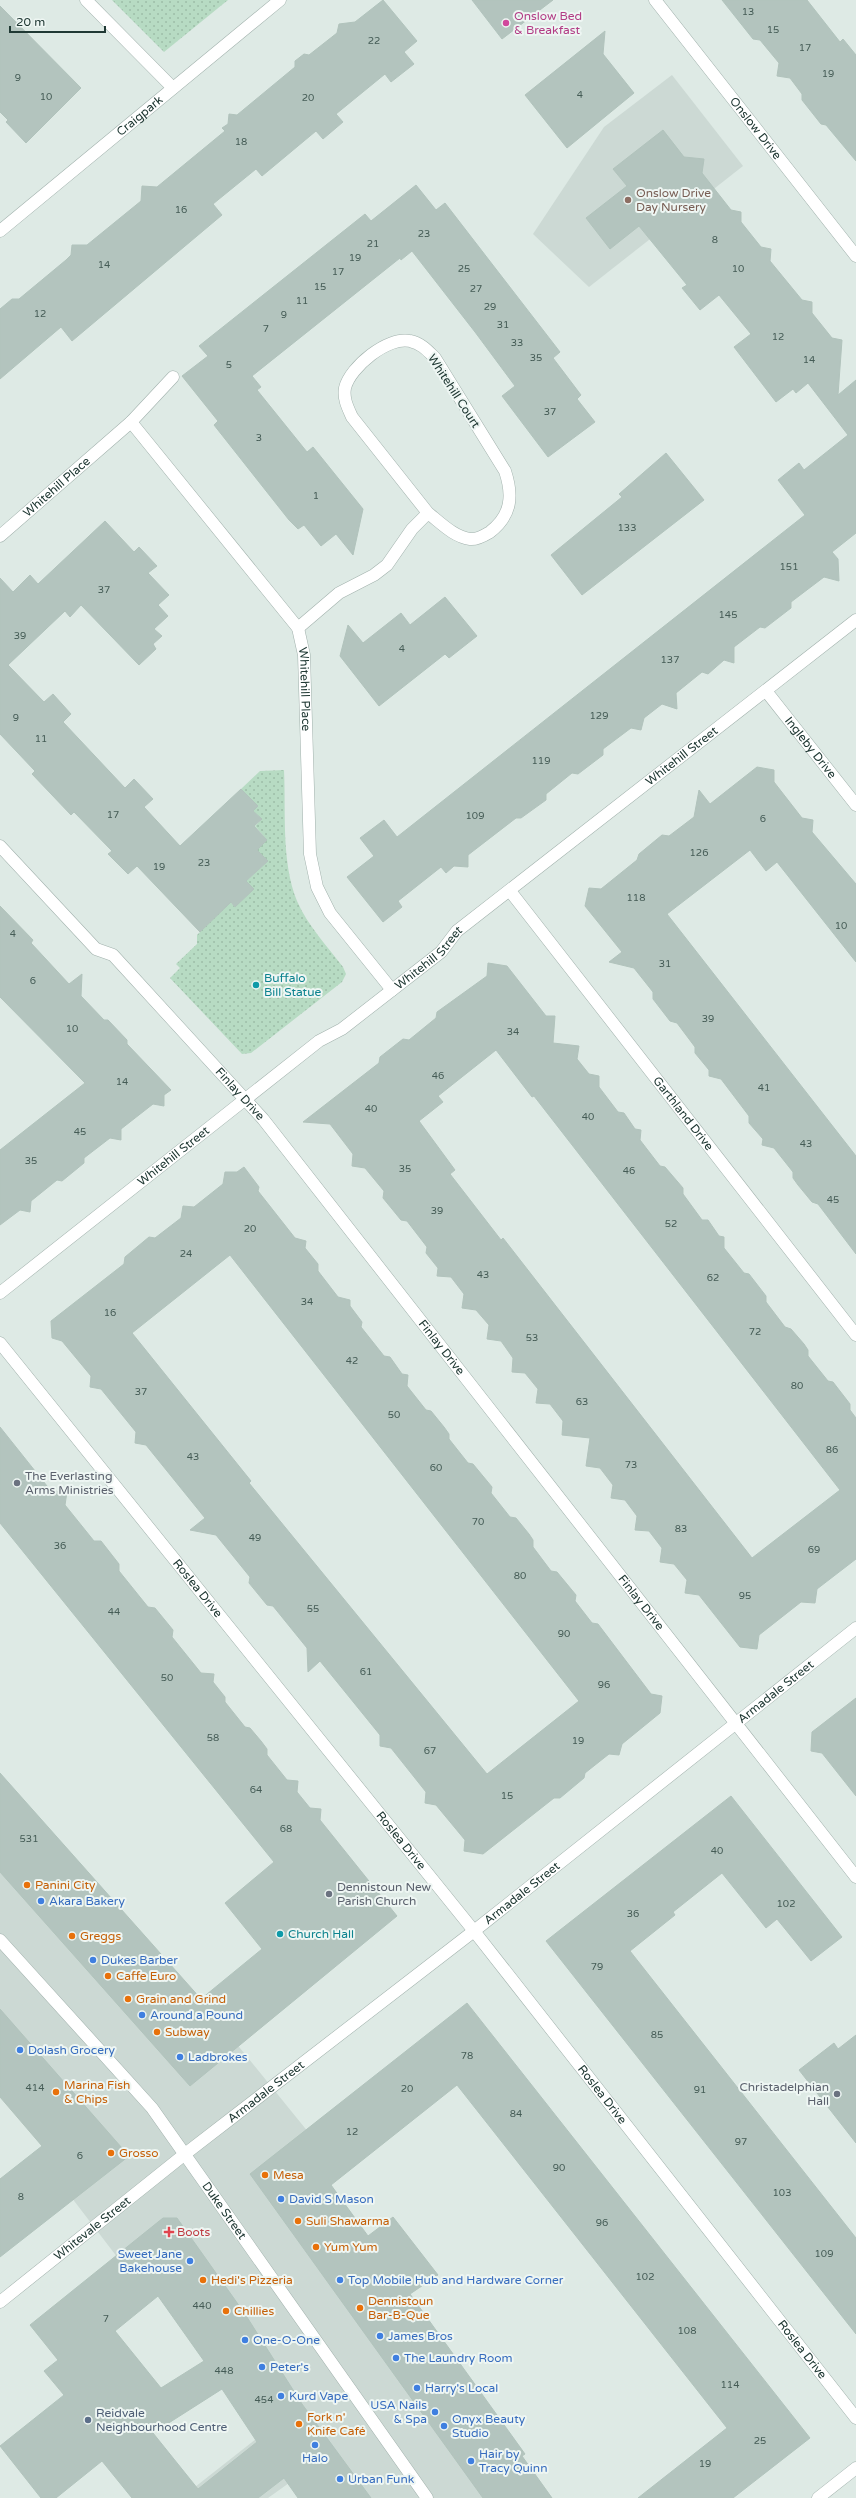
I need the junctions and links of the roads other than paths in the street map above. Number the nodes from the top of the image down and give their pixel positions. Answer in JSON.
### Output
{"nodes":[{"id":1,"x":86,"y":0,"type":"edge"},
{"id":2,"x":280,"y":0,"type":"edge"},
{"id":3,"x":656,"y":0,"type":"edge"},
{"id":4,"x":173,"y":88,"type":"junction"},
{"id":5,"x":0,"y":231,"type":"edge"},
{"id":6,"x":856,"y":256,"type":"edge"},
{"id":7,"x":173,"y":377,"type":"dead end"},
{"id":8,"x":131,"y":422,"type":"junction"},
{"id":9,"x":428,"y":513,"type":"junction"},
{"id":10,"x":0,"y":536,"type":"edge"},
{"id":11,"x":856,"y":620,"type":"edge"},
{"id":12,"x":298,"y":628,"type":"junction"},
{"id":13,"x":766,"y":691,"type":"junction"},
{"id":14,"x":856,"y":805,"type":"edge"},
{"id":15,"x":0,"y":846,"type":"edge"},
{"id":16,"x":510,"y":891,"type":"junction"},
{"id":17,"x":392,"y":990,"type":"junction"},
{"id":18,"x":246,"y":1099,"type":"junction"},
{"id":19,"x":0,"y":1293,"type":"edge"},
{"id":20,"x":856,"y":1335,"type":"edge"},
{"id":21,"x":0,"y":1343,"type":"edge"},
{"id":22,"x":856,"y":1628,"type":"edge"},
{"id":23,"x":734,"y":1723,"type":"junction"},
{"id":24,"x":856,"y":1876,"type":"edge"},
{"id":25,"x":474,"y":1930,"type":"junction"},
{"id":26,"x":0,"y":1940,"type":"edge"},
{"id":27,"x":185,"y":2154,"type":"junction"},
{"id":28,"x":0,"y":2302,"type":"edge"},
{"id":29,"x":856,"y":2418,"type":"edge"},
{"id":30,"x":856,"y":2468,"type":"edge"},
{"id":31,"x":428,"y":2498,"type":"edge"},
{"id":32,"x":818,"y":2498,"type":"edge"}],
"edges":[{"from":1,"to":4,"type":"street"},
{"from":2,"to":4,"type":"street","name":"Craigpark"},
{"from":3,"to":6,"type":"street","name":"Onslow Drive"},
{"from":4,"to":5,"type":"street","name":"Craigpark"},
{"from":7,"to":8,"type":"street","name":"Whitehill Place"},
{"from":8,"to":10,"type":"street","name":"Whitehill Place"},
{"from":8,"to":12,"type":"street","name":"Whitehill Place"},
{"from":9,"to":9,"type":"street","name":"Whitehill Court"},
{"from":9,"to":12,"type":"street"},
{"from":11,"to":13,"type":"street","name":"Whitehill Street"},
{"from":12,"to":17,"type":"street","name":"Whitehill Place"},
{"from":13,"to":14,"type":"street","name":"Ingleby Drive"},
{"from":13,"to":16,"type":"street","name":"Whitehill Street"},
{"from":15,"to":18,"type":"street","name":"Finlay Drive"},
{"from":16,"to":17,"type":"street","name":"Whitehill Street"},
{"from":16,"to":20,"type":"street","name":"Garthland Drive"},
{"from":17,"to":18,"type":"street","name":"Whitehill Street"},
{"from":18,"to":19,"type":"street","name":"Whitehill Street"},
{"from":18,"to":23,"type":"street","name":"Finlay Drive"},
{"from":21,"to":25,"type":"street","name":"Roslea Drive"},
{"from":22,"to":23,"type":"street","name":"Armadale Street"},
{"from":23,"to":24,"type":"street","name":"Finlay Drive"},
{"from":23,"to":25,"type":"street","name":"Armadale Street"},
{"from":25,"to":27,"type":"street","name":"Armadale Street"},
{"from":25,"to":29,"type":"street","name":"Roslea Drive"},
{"from":26,"to":27,"type":"street","name":"Duke Street"},
{"from":27,"to":28,"type":"street","name":"Whitevale Street"},
{"from":27,"to":31,"type":"street","name":"Duke Street"},
{"from":30,"to":32,"type":"street"}]}
